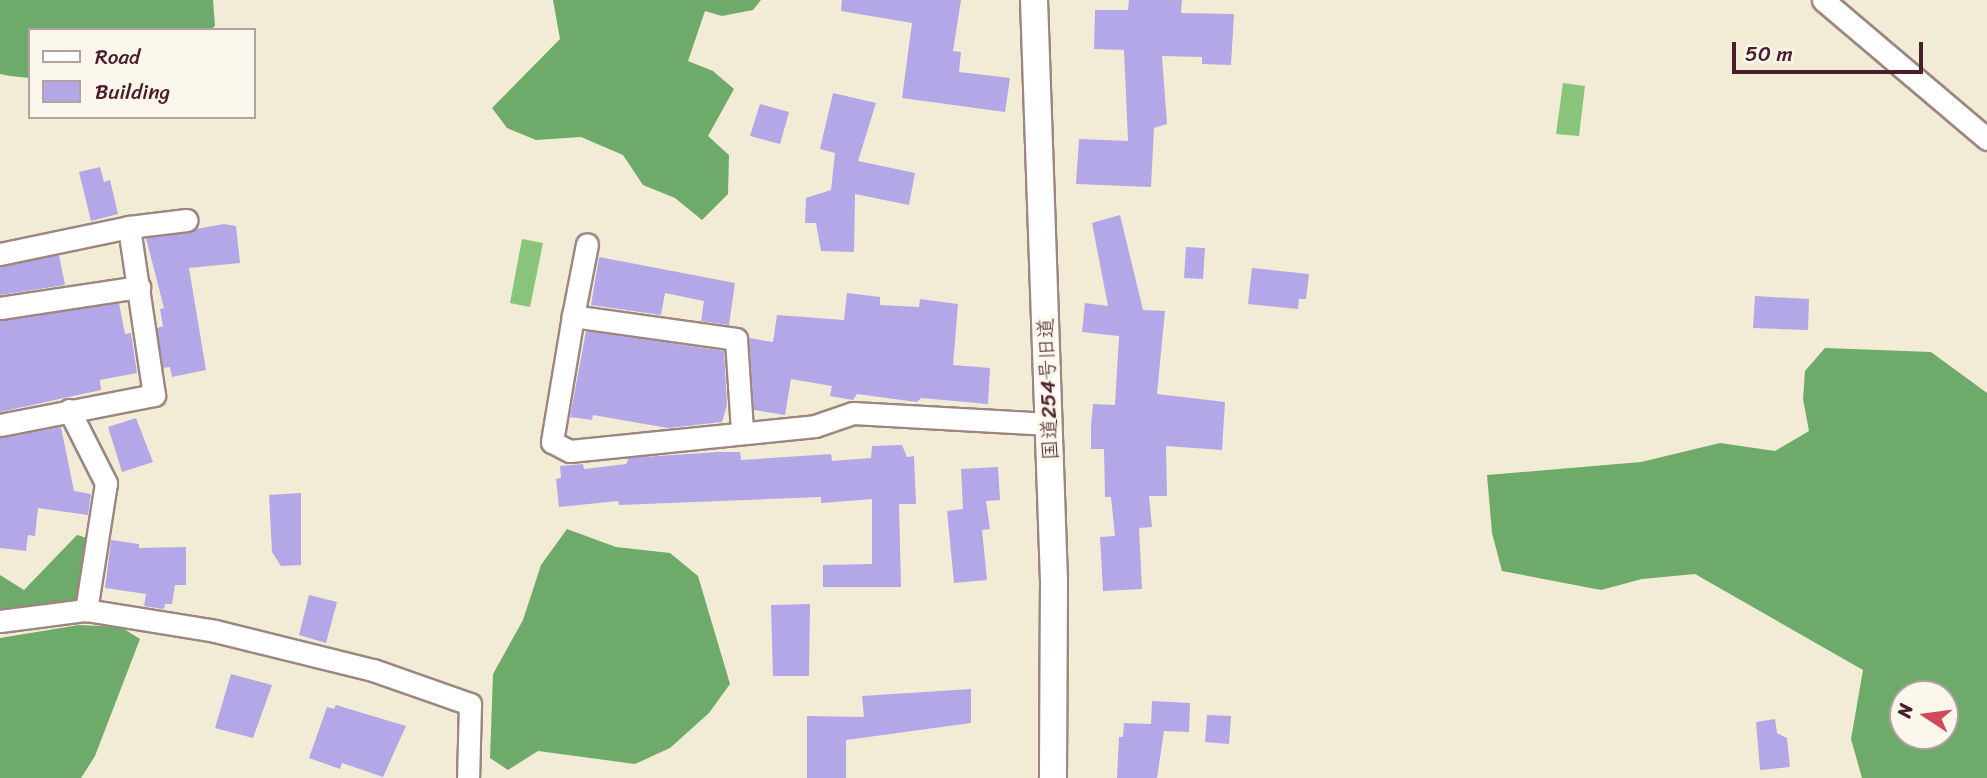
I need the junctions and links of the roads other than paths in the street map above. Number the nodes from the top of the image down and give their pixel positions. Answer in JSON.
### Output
{"nodes":[{"id":1,"x":1034,"y":0,"type":"edge"},
{"id":2,"x":1823,"y":0,"type":"edge"},
{"id":3,"x":1987,"y":139,"type":"edge"},
{"id":4,"x":187,"y":220,"type":"dead end"},
{"id":5,"x":129,"y":227,"type":"junction"},
{"id":6,"x":587,"y":244,"type":"dead end"},
{"id":7,"x":0,"y":254,"type":"edge"},
{"id":8,"x":139,"y":287,"type":"junction"},
{"id":9,"x":0,"y":308,"type":"edge"},
{"id":10,"x":573,"y":316,"type":"junction"},
{"id":11,"x":69,"y":410,"type":"junction"},
{"id":12,"x":1050,"y":424,"type":"junction"},
{"id":13,"x":0,"y":425,"type":"edge"},
{"id":14,"x":742,"y":430,"type":"junction"},
{"id":15,"x":86,"y":610,"type":"junction"},
{"id":16,"x":0,"y":621,"type":"edge"},
{"id":17,"x":468,"y":778,"type":"edge"},
{"id":18,"x":1053,"y":778,"type":"edge"}],
"edges":[{"from":1,"to":12,"type":"street","name":"国道254号旧道"},
{"from":2,"to":3,"type":"street"},
{"from":4,"to":5,"type":"street"},
{"from":5,"to":7,"type":"street"},
{"from":5,"to":8,"type":"street"},
{"from":6,"to":10,"type":"street"},
{"from":8,"to":9,"type":"street"},
{"from":8,"to":11,"type":"street"},
{"from":10,"to":14,"type":"street"},
{"from":10,"to":14,"type":"street"},
{"from":11,"to":13,"type":"street"},
{"from":11,"to":15,"type":"street"},
{"from":12,"to":14,"type":"street"},
{"from":12,"to":18,"type":"street","name":"国道254号旧道"},
{"from":15,"to":16,"type":"street"},
{"from":15,"to":17,"type":"street"}]}
